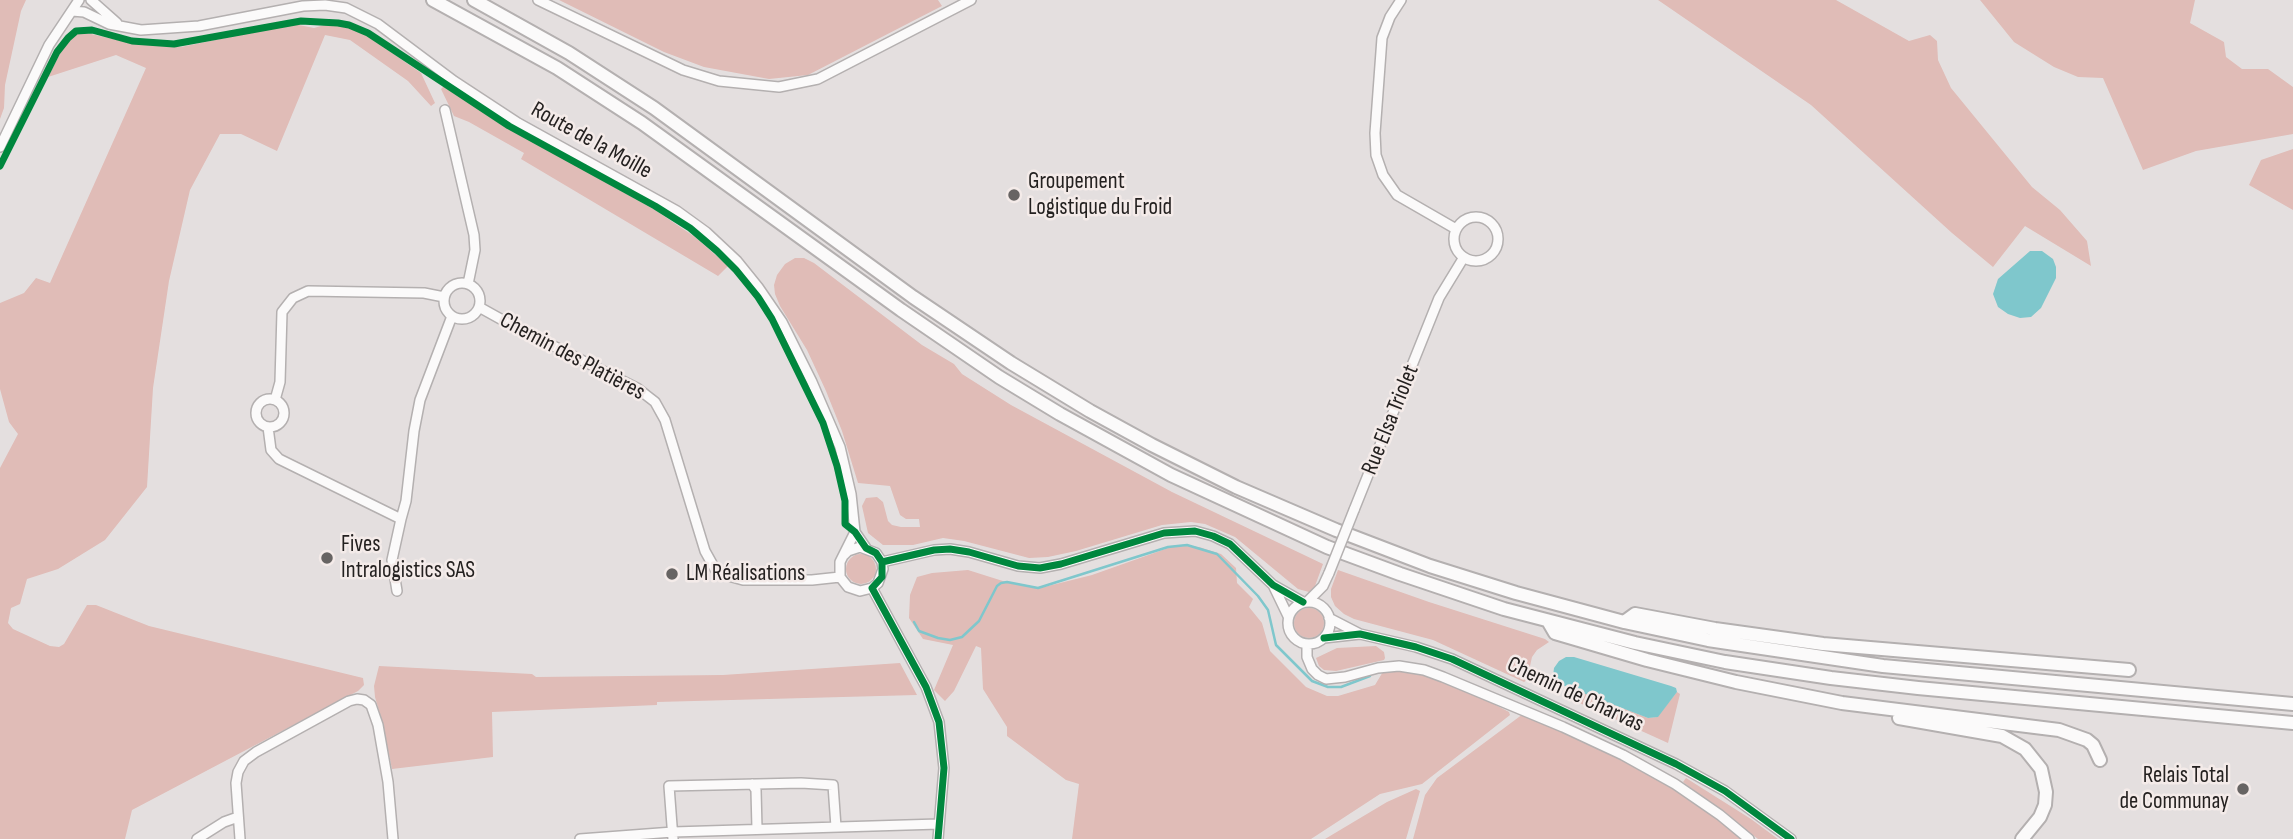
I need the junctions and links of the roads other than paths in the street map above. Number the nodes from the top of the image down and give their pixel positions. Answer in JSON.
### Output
{"nodes":[{"id":1,"x":79,"y":0,"type":"edge"},
{"id":2,"x":91,"y":0,"type":"edge"},
{"id":3,"x":433,"y":0,"type":"edge"},
{"id":4,"x":474,"y":0,"type":"edge"},
{"id":5,"x":538,"y":0,"type":"edge"},
{"id":6,"x":971,"y":0,"type":"edge"},
{"id":7,"x":1401,"y":0,"type":"edge"},
{"id":8,"x":72,"y":11,"type":"junction"},
{"id":9,"x":121,"y":27,"type":"junction"},
{"id":10,"x":445,"y":110,"type":"dead end"},
{"id":11,"x":0,"y":147,"type":"edge"},
{"id":12,"x":1456,"y":229,"type":"junction"},
{"id":13,"x":1464,"y":257,"type":"junction"},
{"id":14,"x":468,"y":284,"type":"junction"},
{"id":15,"x":444,"y":297,"type":"junction"},
{"id":16,"x":479,"y":307,"type":"junction"},
{"id":17,"x":453,"y":316,"type":"junction"},
{"id":18,"x":275,"y":400,"type":"junction"},
{"id":19,"x":268,"y":427,"type":"junction"},
{"id":20,"x":401,"y":519,"type":"junction"},
{"id":21,"x":855,"y":532,"type":"junction"},
{"id":22,"x":866,"y":548,"type":"junction"},
{"id":23,"x":844,"y":555,"type":"junction"},
{"id":24,"x":882,"y":562,"type":"junction"},
{"id":25,"x":840,"y":577,"type":"junction"},
{"id":26,"x":1273,"y":585,"type":"junction"},
{"id":27,"x":1323,"y":586,"type":"junction"},
{"id":28,"x":872,"y":588,"type":"junction"},
{"id":29,"x":397,"y":591,"type":"dead end"},
{"id":30,"x":1305,"y":602,"type":"junction"},
{"id":31,"x":1322,"y":607,"type":"junction"},
{"id":32,"x":1288,"y":616,"type":"junction"},
{"id":33,"x":1329,"y":618,"type":"junction"},
{"id":34,"x":1548,"y":621,"type":"junction"},
{"id":35,"x":1624,"y":622,"type":"junction"},
{"id":36,"x":1360,"y":634,"type":"junction"},
{"id":37,"x":1324,"y":638,"type":"junction"},
{"id":38,"x":1307,"y":644,"type":"junction"},
{"id":39,"x":2129,"y":670,"type":"dead end"},
{"id":40,"x":1842,"y":703,"type":"junction"},
{"id":41,"x":2293,"y":704,"type":"edge"},
{"id":42,"x":2293,"y":723,"type":"edge"},
{"id":43,"x":2100,"y":760,"type":"dead end"},
{"id":44,"x":752,"y":784,"type":"junction"},
{"id":45,"x":238,"y":817,"type":"junction"},
{"id":46,"x":939,"y":824,"type":"junction"},
{"id":47,"x":836,"y":827,"type":"junction"},
{"id":48,"x":757,"y":829,"type":"junction"},
{"id":49,"x":767,"y":834,"type":"edge"},
{"id":50,"x":673,"y":836,"type":"edge"},
{"id":51,"x":197,"y":839,"type":"edge"},
{"id":52,"x":240,"y":839,"type":"edge"},
{"id":53,"x":393,"y":839,"type":"edge"},
{"id":54,"x":580,"y":839,"type":"edge"},
{"id":55,"x":938,"y":839,"type":"edge"},
{"id":56,"x":1749,"y":839,"type":"edge"},
{"id":57,"x":1791,"y":839,"type":"edge"},
{"id":58,"x":2022,"y":839,"type":"edge"}],
"edges":[{"from":1,"to":8,"type":"street"},
{"from":2,"to":9,"type":"street"},
{"from":3,"to":34,"type":"highway"},
{"from":4,"to":35,"type":"highway"},
{"from":5,"to":6,"type":"street"},
{"from":7,"to":12,"type":"street"},
{"from":8,"to":9,"type":"street","name":"Route de la Moille"},
{"from":8,"to":11,"type":"street"},
{"from":9,"to":21,"type":"street","name":"Route de la Moille"},
{"from":10,"to":14,"type":"street"},
{"from":12,"to":13,"type":"street"},
{"from":12,"to":13,"type":"street"},
{"from":13,"to":27,"type":"street","name":"Rue Elsa Triolet","bridge":true},
{"from":14,"to":15,"type":"street"},
{"from":14,"to":16,"type":"street"},
{"from":15,"to":17,"type":"street"},
{"from":15,"to":18,"type":"street"},
{"from":16,"to":17,"type":"street"},
{"from":16,"to":25,"type":"street","name":"Chemin des Platières"},
{"from":17,"to":20,"type":"street"},
{"from":18,"to":19,"type":"street"},
{"from":18,"to":19,"type":"street"},
{"from":19,"to":20,"type":"street"},
{"from":20,"to":29,"type":"street"},
{"from":21,"to":22,"type":"street","name":"Route de la Moille"},
{"from":21,"to":23,"type":"street"},
{"from":22,"to":23,"type":"street"},
{"from":22,"to":24,"type":"street"},
{"from":23,"to":25,"type":"street"},
{"from":24,"to":26,"type":"street"},
{"from":24,"to":28,"type":"street"},
{"from":25,"to":28,"type":"street"},
{"from":26,"to":30,"type":"street"},
{"from":26,"to":32,"type":"street"},
{"from":27,"to":30,"type":"street","name":"Rue Elsa Triolet"},
{"from":27,"to":31,"type":"street","name":"Rue Elsa Triolet"},
{"from":28,"to":46,"type":"street"},
{"from":30,"to":31,"type":"street"},
{"from":30,"to":32,"type":"street"},
{"from":31,"to":33,"type":"street"},
{"from":32,"to":38,"type":"street"},
{"from":33,"to":36,"type":"street","name":"Chemin de Charvas"},
{"from":33,"to":37,"type":"street"},
{"from":34,"to":40,"type":"highway"},
{"from":34,"to":42,"type":"highway"},
{"from":35,"to":39,"type":"highway"},
{"from":35,"to":41,"type":"highway"},
{"from":36,"to":37,"type":"street","name":"Chemin de Charvas"},
{"from":36,"to":57,"type":"street","name":"Chemin de Charvas"},
{"from":37,"to":38,"type":"street"},
{"from":38,"to":56,"type":"street"},
{"from":40,"to":43,"type":"highway"},
{"from":40,"to":58,"type":"highway"},
{"from":44,"to":47,"type":"street"},
{"from":44,"to":48,"type":"street"},
{"from":44,"to":50,"type":"street"},
{"from":45,"to":51,"type":"street"},
{"from":45,"to":52,"type":"street"},
{"from":45,"to":53,"type":"street"},
{"from":46,"to":47,"type":"street"},
{"from":46,"to":55,"type":"street"},
{"from":47,"to":49,"type":"street"},
{"from":48,"to":49,"type":"street"},
{"from":48,"to":50,"type":"street"},
{"from":50,"to":54,"type":"street"}]}
